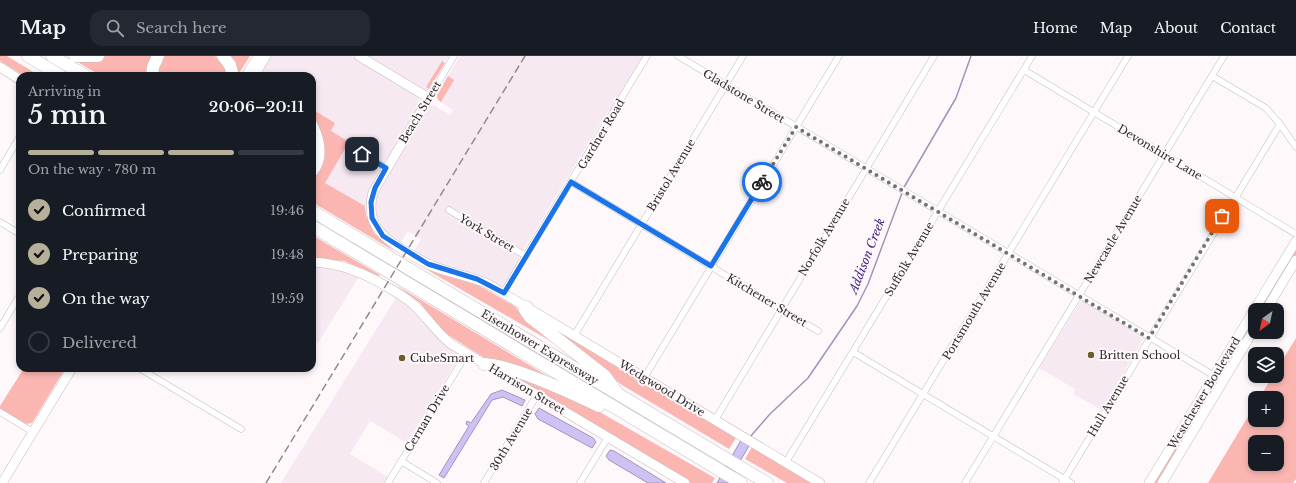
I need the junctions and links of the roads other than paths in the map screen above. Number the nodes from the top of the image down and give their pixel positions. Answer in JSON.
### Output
{"nodes":[{"id":1,"x":18,"y":56,"type":"edge"},
{"id":2,"x":28,"y":56,"type":"edge"},
{"id":3,"x":52,"y":56,"type":"edge"},
{"id":4,"x":75,"y":56,"type":"edge"},
{"id":5,"x":98,"y":56,"type":"edge"},
{"id":6,"x":158,"y":56,"type":"edge"},
{"id":7,"x":223,"y":56,"type":"edge"},
{"id":8,"x":258,"y":56,"type":"edge"},
{"id":9,"x":266,"y":56,"type":"edge"},
{"id":10,"x":359,"y":56,"type":"edge"},
{"id":11,"x":454,"y":56,"type":"edge"},
{"id":12,"x":647,"y":56,"type":"edge"},
{"id":13,"x":678,"y":56,"type":"edge"},
{"id":14,"x":743,"y":56,"type":"edge"},
{"id":15,"x":839,"y":56,"type":"edge"},
{"id":16,"x":934,"y":56,"type":"edge"},
{"id":17,"x":1032,"y":56,"type":"edge"},
{"id":18,"x":1128,"y":56,"type":"edge"},
{"id":19,"x":1224,"y":56,"type":"edge"},
{"id":20,"x":0,"y":67,"type":"edge"},
{"id":21,"x":1024,"y":70,"type":"junction"},
{"id":22,"x":40,"y":72,"type":"edge"},
{"id":23,"x":54,"y":72,"type":"edge"},
{"id":24,"x":79,"y":72,"type":"edge"},
{"id":25,"x":152,"y":72,"type":"edge"},
{"id":26,"x":232,"y":72,"type":"edge"},
{"id":27,"x":248,"y":72,"type":"edge"},
{"id":28,"x":256,"y":72,"type":"edge"},
{"id":29,"x":1212,"y":76,"type":"junction"},
{"id":30,"x":16,"y":77,"type":"edge"},
{"id":31,"x":726,"y":85,"type":"junction"},
{"id":32,"x":429,"y":98,"type":"junction"},
{"id":33,"x":1094,"y":113,"type":"junction"},
{"id":34,"x":1280,"y":124,"type":"junction"},
{"id":35,"x":796,"y":127,"type":"junction"},
{"id":36,"x":316,"y":139,"type":"edge"},
{"id":37,"x":16,"y":143,"type":"edge"},
{"id":38,"x":1296,"y":147,"type":"edge"},
{"id":39,"x":352,"y":148,"type":"dead end"},
{"id":40,"x":1164,"y":155,"type":"junction"},
{"id":41,"x":316,"y":165,"type":"edge"},
{"id":42,"x":386,"y":168,"type":"junction"},
{"id":43,"x":866,"y":168,"type":"junction"},
{"id":44,"x":0,"y":170,"type":"edge"},
{"id":45,"x":571,"y":182,"type":"junction"},
{"id":46,"x":1234,"y":197,"type":"junction"},
{"id":47,"x":449,"y":210,"type":"dead end"},
{"id":48,"x":938,"y":211,"type":"junction"},
{"id":49,"x":316,"y":213,"type":"edge"},
{"id":50,"x":0,"y":222,"type":"edge"},
{"id":51,"x":641,"y":224,"type":"junction"},
{"id":52,"x":316,"y":228,"type":"edge"},
{"id":53,"x":16,"y":232,"type":"edge"},
{"id":54,"x":1296,"y":234,"type":"edge"},
{"id":55,"x":1296,"y":241,"type":"edge"},
{"id":56,"x":1008,"y":254,"type":"junction"},
{"id":57,"x":526,"y":256,"type":"junction"},
{"id":58,"x":1296,"y":260,"type":"edge"},
{"id":59,"x":316,"y":262,"type":"edge"},
{"id":60,"x":711,"y":266,"type":"junction"},
{"id":61,"x":504,"y":293,"type":"junction"},
{"id":62,"x":1079,"y":296,"type":"junction"},
{"id":63,"x":16,"y":302,"type":"edge"},
{"id":64,"x":1270,"y":303,"type":"edge"},
{"id":65,"x":527,"y":307,"type":"junction"},
{"id":66,"x":781,"y":308,"type":"junction"},
{"id":67,"x":0,"y":328,"type":"edge"},
{"id":68,"x":818,"y":331,"type":"dead end"},
{"id":69,"x":574,"y":336,"type":"junction"},
{"id":70,"x":1149,"y":338,"type":"junction"},
{"id":71,"x":1248,"y":339,"type":"edge"},
{"id":72,"x":853,"y":352,"type":"junction"},
{"id":73,"x":467,"y":353,"type":"junction"},
{"id":74,"x":484,"y":364,"type":"junction"},
{"id":75,"x":70,"y":372,"type":"edge"},
{"id":76,"x":146,"y":372,"type":"edge"},
{"id":77,"x":1214,"y":376,"type":"junction"},
{"id":78,"x":644,"y":378,"type":"junction"},
{"id":79,"x":1223,"y":382,"type":"junction"},
{"id":80,"x":923,"y":394,"type":"junction"},
{"id":81,"x":537,"y":395,"type":"junction"},
{"id":82,"x":619,"y":395,"type":"junction"},
{"id":83,"x":0,"y":412,"type":"edge"},
{"id":84,"x":715,"y":420,"type":"junction"},
{"id":85,"x":645,"y":426,"type":"junction"},
{"id":86,"x":240,"y":429,"type":"dead end"},
{"id":87,"x":33,"y":432,"type":"junction"},
{"id":88,"x":994,"y":436,"type":"junction"},
{"id":89,"x":608,"y":437,"type":"junction"},
{"id":90,"x":401,"y":461,"type":"junction"},
{"id":91,"x":786,"y":462,"type":"junction"},
{"id":92,"x":1063,"y":481,"type":"edge"},
{"id":93,"x":680,"y":482,"type":"edge"},
{"id":94,"x":739,"y":482,"type":"edge"},
{"id":95,"x":2,"y":483,"type":"edge"},
{"id":96,"x":388,"y":483,"type":"edge"},
{"id":97,"x":437,"y":483,"type":"edge"},
{"id":98,"x":484,"y":483,"type":"edge"},
{"id":99,"x":580,"y":483,"type":"edge"},
{"id":100,"x":767,"y":483,"type":"edge"},
{"id":101,"x":820,"y":483,"type":"edge"},
{"id":102,"x":869,"y":483,"type":"edge"},
{"id":103,"x":965,"y":483,"type":"edge"},
{"id":104,"x":1071,"y":483,"type":"edge"},
{"id":105,"x":1149,"y":483,"type":"edge"},
{"id":106,"x":1162,"y":483,"type":"edge"}],
"edges":[{"from":1,"to":22,"type":"highway"},
{"from":2,"to":23,"type":"highway"},
{"from":3,"to":24,"type":"highway"},
{"from":4,"to":5,"type":"highway"},
{"from":6,"to":25,"type":"highway"},
{"from":7,"to":26,"type":"highway"},
{"from":8,"to":27,"type":"street"},
{"from":9,"to":28,"type":"street"},
{"from":10,"to":32,"type":"street"},
{"from":11,"to":32,"type":"street","name":"Beach Street"},
{"from":12,"to":45,"type":"street","name":"Gardner Road"},
{"from":13,"to":31,"type":"street","name":"Gladstone Street"},
{"from":14,"to":31,"type":"street","name":"Bristol Avenue"},
{"from":15,"to":35,"type":"street"},
{"from":16,"to":43,"type":"street","name":"Norfolk Avenue"},
{"from":17,"to":21,"type":"street","name":"Suffolk Avenue"},
{"from":18,"to":33,"type":"street","name":"Portsmouth Avenue"},
{"from":19,"to":29,"type":"street","name":"Newcastle Avenue"},
{"from":20,"to":30,"type":"street"},
{"from":21,"to":33,"type":"street","name":"Devonshire Lane"},
{"from":21,"to":48,"type":"street","name":"Suffolk Avenue"},
{"from":29,"to":34,"type":"street"},
{"from":29,"to":40,"type":"street","name":"Newcastle Avenue"},
{"from":31,"to":35,"type":"street","name":"Gladstone Street"},
{"from":31,"to":51,"type":"street","name":"Bristol Avenue"},
{"from":32,"to":42,"type":"street","name":"Beach Street"},
{"from":33,"to":40,"type":"street","name":"Devonshire Lane"},
{"from":33,"to":56,"type":"street","name":"Portsmouth Avenue"},
{"from":34,"to":38,"type":"street"},
{"from":34,"to":46,"type":"street","name":"Hull Avenue"},
{"from":35,"to":43,"type":"street","name":"Gladstone Street"},
{"from":35,"to":60,"type":"street"},
{"from":36,"to":41,"type":"highway"},
{"from":37,"to":44,"type":"street"},
{"from":39,"to":42,"type":"street"},
{"from":40,"to":46,"type":"street","name":"Devonshire Lane"},
{"from":40,"to":62,"type":"street","name":"Newcastle Avenue"},
{"from":42,"to":61,"type":"street","name":"Beach Street"},
{"from":43,"to":48,"type":"street","name":"Gladstone Street"},
{"from":43,"to":66,"type":"street","name":"Norfolk Avenue"},
{"from":45,"to":51,"type":"street","name":"Kitchener Street"},
{"from":45,"to":57,"type":"street","name":"Gardner Road"},
{"from":46,"to":54,"type":"street","name":"Devonshire Lane"},
{"from":46,"to":70,"type":"street","name":"Hull Avenue"},
{"from":47,"to":57,"type":"street","name":"York Street"},
{"from":48,"to":56,"type":"street","name":"Gladstone Street"},
{"from":48,"to":72,"type":"street","name":"Suffolk Avenue"},
{"from":49,"to":82,"type":"highway","name":"Eisenhower Expressway"},
{"from":50,"to":53,"type":"street"},
{"from":51,"to":60,"type":"street","name":"Kitchener Street"},
{"from":51,"to":69,"type":"street","name":"Bristol Avenue"},
{"from":52,"to":85,"type":"highway","name":"Eisenhower Expressway"},
{"from":55,"to":77,"type":"street","name":"Westchester Boulevard"},
{"from":56,"to":62,"type":"street","name":"Gladstone Street"},
{"from":56,"to":80,"type":"street","name":"Portsmouth Avenue"},
{"from":57,"to":61,"type":"street","name":"Gardner Road"},
{"from":58,"to":64,"type":"street"},
{"from":59,"to":73,"type":"street","name":"Harrison Street"},
{"from":60,"to":66,"type":"street","name":"Kitchener Street"},
{"from":60,"to":78,"type":"street"},
{"from":61,"to":65,"type":"street","name":"Wedgwood Drive"},
{"from":62,"to":70,"type":"street","name":"Gladstone Street"},
{"from":62,"to":88,"type":"street","name":"Newcastle Avenue"},
{"from":63,"to":67,"type":"street"},
{"from":65,"to":69,"type":"street","name":"Wedgwood Drive"},
{"from":65,"to":82,"type":"highway"},
{"from":66,"to":68,"type":"street","name":"Kitchener Street"},
{"from":66,"to":84,"type":"street","name":"Norfolk Avenue"},
{"from":69,"to":78,"type":"street","name":"Wedgwood Drive"},
{"from":70,"to":77,"type":"street","name":"Gladstone Street"},
{"from":70,"to":92,"type":"street","name":"Hull Avenue"},
{"from":71,"to":79,"type":"street","name":"Westchester Boulevard"},
{"from":72,"to":80,"type":"street"},
{"from":72,"to":91,"type":"street","name":"Suffolk Avenue"},
{"from":73,"to":74,"type":"street","name":"Harrison Street"},
{"from":73,"to":90,"type":"street","name":"Cernan Drive"},
{"from":74,"to":81,"type":"street","name":"Harrison Street"},
{"from":74,"to":85,"type":"highway"},
{"from":75,"to":87,"type":"street"},
{"from":76,"to":86,"type":"street"},
{"from":77,"to":79,"type":"street","name":"Gladstone Street"},
{"from":77,"to":105,"type":"street","name":"Westchester Boulevard"},
{"from":78,"to":84,"type":"street","name":"Wedgwood Drive"},
{"from":79,"to":106,"type":"street","name":"Westchester Boulevard"},
{"from":80,"to":88,"type":"street"},
{"from":80,"to":102,"type":"street","name":"Portsmouth Avenue"},
{"from":81,"to":89,"type":"street","name":"Harrison Street"},
{"from":81,"to":98,"type":"street","name":"30th Avenue"},
{"from":82,"to":100,"type":"highway","name":"Eisenhower Expressway"},
{"from":83,"to":87,"type":"street"},
{"from":84,"to":91,"type":"street","name":"Wedgwood Drive"},
{"from":85,"to":94,"type":"highway","name":"Eisenhower Expressway"},
{"from":87,"to":95,"type":"street"},
{"from":88,"to":92,"type":"street"},
{"from":88,"to":103,"type":"street","name":"Newcastle Avenue"},
{"from":89,"to":93,"type":"street","name":"Harrison Street"},
{"from":89,"to":99,"type":"street"},
{"from":90,"to":96,"type":"street","name":"Cernan Drive"},
{"from":90,"to":97,"type":"street"},
{"from":91,"to":101,"type":"street","name":"Wedgwood Drive"},
{"from":92,"to":104,"type":"street"}]}
